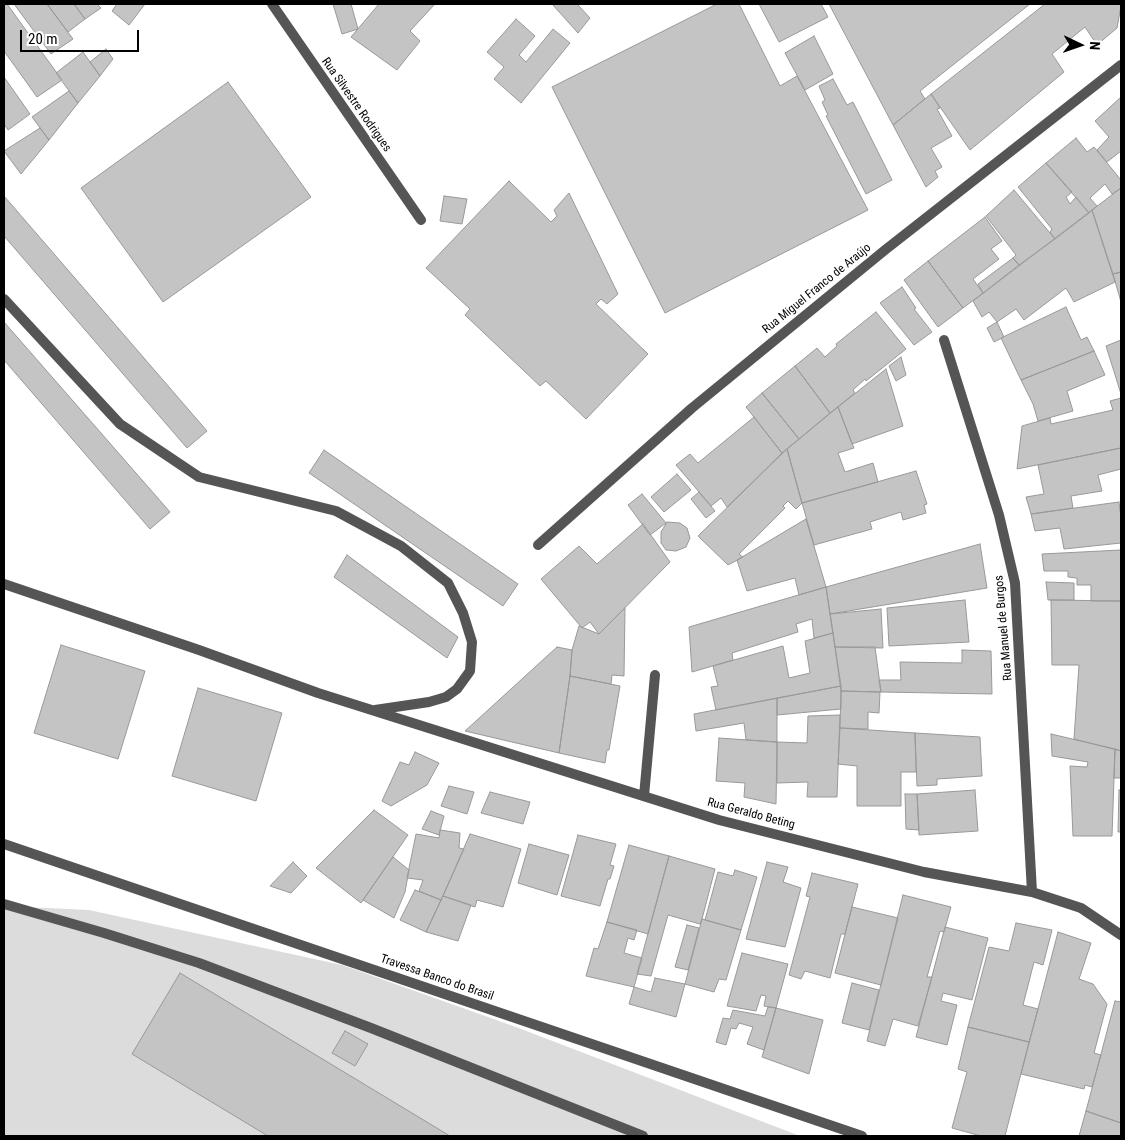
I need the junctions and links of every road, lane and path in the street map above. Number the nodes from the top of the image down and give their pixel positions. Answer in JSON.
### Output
{"nodes":[{"id":1,"x":272,"y":4,"type":"edge"},
{"id":2,"x":1121,"y":64,"type":"edge"},
{"id":3,"x":421,"y":220,"type":"dead end"},
{"id":4,"x":4,"y":298,"type":"edge"},
{"id":5,"x":944,"y":340,"type":"dead end"},
{"id":6,"x":538,"y":545,"type":"dead end"},
{"id":7,"x":4,"y":584,"type":"edge"},
{"id":8,"x":655,"y":675,"type":"dead end"},
{"id":9,"x":373,"y":710,"type":"junction"},
{"id":10,"x":644,"y":796,"type":"junction"},
{"id":11,"x":4,"y":844,"type":"edge"},
{"id":12,"x":1032,"y":892,"type":"junction"},
{"id":13,"x":4,"y":904,"type":"edge"},
{"id":14,"x":1121,"y":936,"type":"edge"},
{"id":15,"x":643,"y":1136,"type":"edge"},
{"id":16,"x":862,"y":1136,"type":"edge"}],
"edges":[{"from":1,"to":3,"type":"street","name":"Rua Silvestre Rodrigues"},
{"from":2,"to":6,"type":"street","name":"Rua Miguel Franco de Araújo"},
{"from":4,"to":9,"type":"street"},
{"from":5,"to":12,"type":"street","name":"Rua Manuel de Burgos"},
{"from":7,"to":9,"type":"street","name":"Rua Geraldo Beting"},
{"from":8,"to":10,"type":"street"},
{"from":9,"to":10,"type":"street","name":"Rua Geraldo Beting"},
{"from":10,"to":12,"type":"street","name":"Rua Geraldo Beting"},
{"from":11,"to":16,"type":"street","name":"Travessa Banco do Brasil"},
{"from":12,"to":14,"type":"street","name":"Rua Geraldo Beting"},
{"from":13,"to":15,"type":"street"}]}
